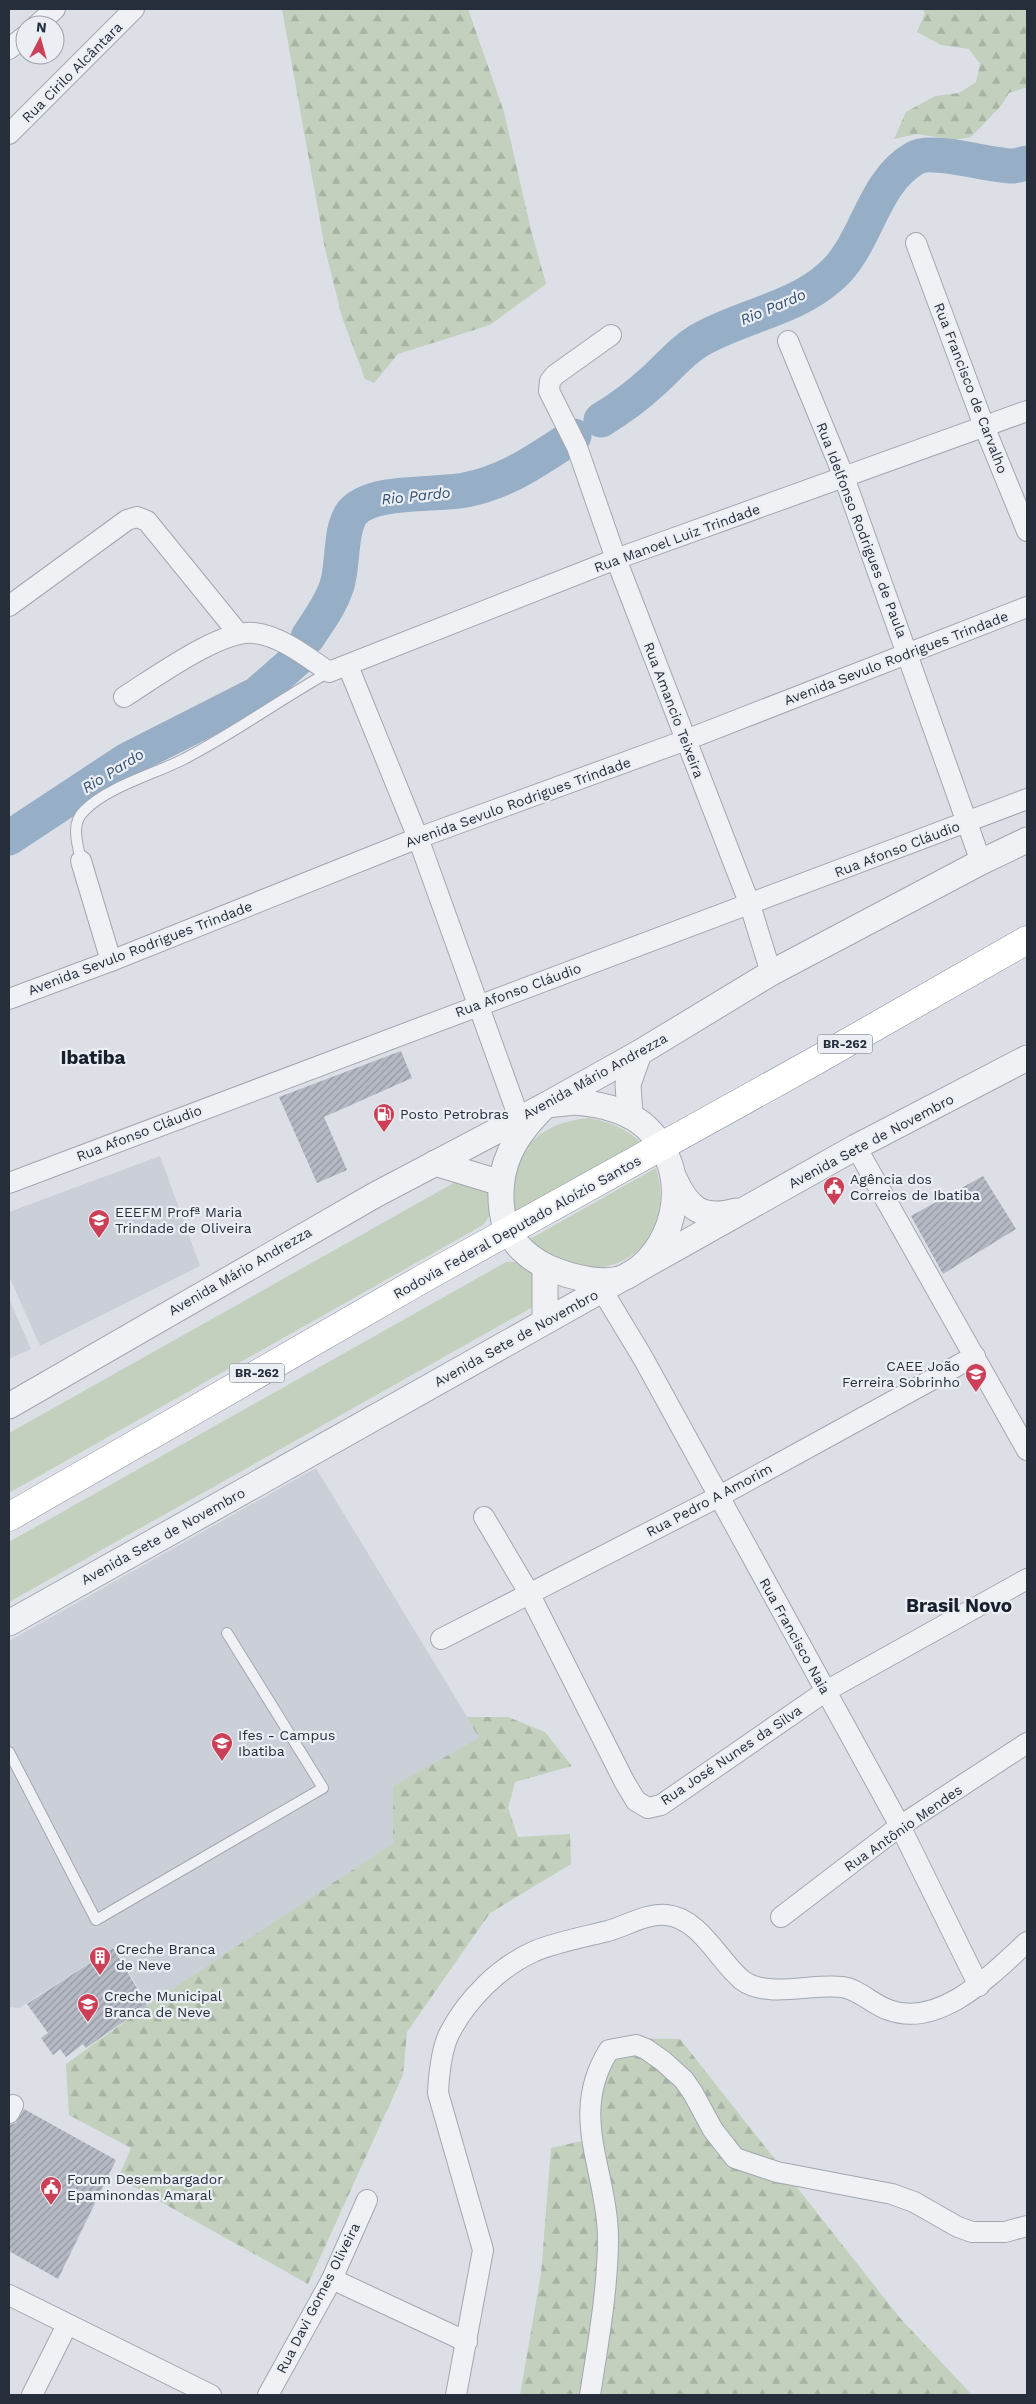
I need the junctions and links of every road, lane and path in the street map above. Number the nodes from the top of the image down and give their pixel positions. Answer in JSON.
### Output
{"nodes":[{"id":1,"x":134,"y":9,"type":"edge"},
{"id":2,"x":9,"y":134,"type":"edge"},
{"id":3,"x":916,"y":243,"type":"dead end"},
{"id":4,"x":612,"y":335,"type":"dead end"},
{"id":5,"x":788,"y":342,"type":"dead end"},
{"id":6,"x":1027,"y":410,"type":"edge"},
{"id":7,"x":984,"y":426,"type":"junction"},
{"id":8,"x":844,"y":477,"type":"junction"},
{"id":9,"x":1027,"y":531,"type":"edge"},
{"id":10,"x":616,"y":559,"type":"junction"},
{"id":11,"x":9,"y":606,"type":"edge"},
{"id":12,"x":1027,"y":607,"type":"edge"},
{"id":13,"x":238,"y":633,"type":"junction"},
{"id":14,"x":908,"y":654,"type":"junction"},
{"id":15,"x":324,"y":664,"type":"junction"},
{"id":16,"x":124,"y":696,"type":"dead end"},
{"id":17,"x":686,"y":740,"type":"junction"},
{"id":18,"x":1027,"y":799,"type":"edge"},
{"id":19,"x":968,"y":822,"type":"junction"},
{"id":20,"x":418,"y":838,"type":"junction"},
{"id":21,"x":1027,"y":840,"type":"edge"},
{"id":22,"x":81,"y":861,"type":"joint"},
{"id":23,"x":981,"y":862,"type":"junction"},
{"id":24,"x":750,"y":905,"type":"junction"},
{"id":25,"x":1027,"y":940,"type":"edge"},
{"id":26,"x":111,"y":961,"type":"junction"},
{"id":27,"x":771,"y":973,"type":"junction"},
{"id":28,"x":9,"y":999,"type":"edge"},
{"id":29,"x":478,"y":1005,"type":"junction"},
{"id":30,"x":639,"y":1053,"type":"junction"},
{"id":31,"x":1027,"y":1058,"type":"edge"},
{"id":32,"x":546,"y":1105,"type":"junction"},
{"id":33,"x":630,"y":1116,"type":"junction"},
{"id":34,"x":518,"y":1118,"type":"junction"},
{"id":35,"x":661,"y":1146,"type":"junction"},
{"id":36,"x":856,"y":1148,"type":"junction"},
{"id":37,"x":435,"y":1163,"type":"junction"},
{"id":38,"x":673,"y":1175,"type":"junction"},
{"id":39,"x":9,"y":1183,"type":"edge"},
{"id":40,"x":501,"y":1183,"type":"junction"},
{"id":41,"x":750,"y":1207,"type":"junction"},
{"id":42,"x":507,"y":1233,"type":"junction"},
{"id":43,"x":545,"y":1266,"type":"junction"},
{"id":44,"x":630,"y":1274,"type":"junction"},
{"id":45,"x":602,"y":1290,"type":"junction"},
{"id":46,"x":545,"y":1321,"type":"junction"},
{"id":47,"x":975,"y":1356,"type":"junction"},
{"id":48,"x":9,"y":1406,"type":"edge"},
{"id":49,"x":1027,"y":1450,"type":"edge"},
{"id":50,"x":718,"y":1497,"type":"junction"},
{"id":51,"x":484,"y":1516,"type":"dead end"},
{"id":52,"x":9,"y":1517,"type":"edge"},
{"id":53,"x":1027,"y":1580,"type":"edge"},
{"id":54,"x":529,"y":1594,"type":"junction"},
{"id":55,"x":9,"y":1623,"type":"edge"},
{"id":56,"x":227,"y":1633,"type":"dead end"},
{"id":57,"x":441,"y":1640,"type":"dead end"},
{"id":58,"x":826,"y":1691,"type":"junction"},
{"id":59,"x":1027,"y":1743,"type":"edge"},
{"id":60,"x":9,"y":1752,"type":"edge"},
{"id":61,"x":900,"y":1826,"type":"junction"},
{"id":62,"x":781,"y":1917,"type":"dead end"},
{"id":63,"x":1027,"y":1942,"type":"edge"},
{"id":64,"x":979,"y":1986,"type":"junction"},
{"id":65,"x":367,"y":2200,"type":"dead end"},
{"id":66,"x":1027,"y":2226,"type":"edge"},
{"id":67,"x":332,"y":2279,"type":"junction"},
{"id":68,"x":9,"y":2295,"type":"edge"},
{"id":69,"x":67,"y":2325,"type":"junction"},
{"id":70,"x":467,"y":2342,"type":"junction"},
{"id":71,"x":32,"y":2395,"type":"edge"},
{"id":72,"x":211,"y":2395,"type":"edge"},
{"id":73,"x":268,"y":2395,"type":"edge"},
{"id":74,"x":456,"y":2395,"type":"edge"},
{"id":75,"x":590,"y":2395,"type":"edge"}],
"edges":[{"from":1,"to":2,"type":"street","name":"Rua Cirilo Alcântara"},
{"from":3,"to":7,"type":"street","name":"Rua Francisco de Carvalho"},
{"from":4,"to":10,"type":"street","name":"Rua Amancio Teixeira"},
{"from":5,"to":8,"type":"street","name":"Rua Idelfonso Rodrigues de Paula"},
{"from":6,"to":7,"type":"street","name":"Rua Manoel Luiz Trindade"},
{"from":7,"to":8,"type":"street","name":"Rua Manoel Luiz Trindade"},
{"from":7,"to":9,"type":"street","name":"Rua Francisco de Carvalho"},
{"from":8,"to":10,"type":"street","name":"Rua Manoel Luiz Trindade"},
{"from":8,"to":14,"type":"street","name":"Rua Idelfonso Rodrigues de Paula"},
{"from":10,"to":15,"type":"street","name":"Rua Manoel Luiz Trindade"},
{"from":10,"to":17,"type":"street","name":"Rua Amancio Teixeira"},
{"from":11,"to":13,"type":"street"},
{"from":12,"to":14,"type":"street","name":"Avenida Sevulo Rodrigues Trindade"},
{"from":13,"to":15,"type":"street"},
{"from":13,"to":16,"type":"street"},
{"from":14,"to":17,"type":"street","name":"Avenida Sevulo Rodrigues Trindade"},
{"from":14,"to":19,"type":"street","name":"Rua Idelfonso Rodrigues de Paula"},
{"from":15,"to":20,"type":"street"},
{"from":15,"to":22,"type":"lane"},
{"from":17,"to":20,"type":"street","name":"Avenida Sevulo Rodrigues Trindade"},
{"from":17,"to":24,"type":"street","name":"Rua Amancio Teixeira"},
{"from":18,"to":19,"type":"street","name":"Rua Afonso Cláudio"},
{"from":19,"to":23,"type":"street","name":"Rua Idelfonso Rodrigues de Paula"},
{"from":19,"to":24,"type":"street","name":"Rua Afonso Cláudio"},
{"from":20,"to":26,"type":"street","name":"Avenida Sevulo Rodrigues Trindade"},
{"from":20,"to":29,"type":"street"},
{"from":21,"to":23,"type":"street","name":"Avenida Mário Andrezza"},
{"from":22,"to":26,"type":"street"},
{"from":23,"to":27,"type":"street","name":"Avenida Mário Andrezza"},
{"from":24,"to":27,"type":"street","name":"Rua Amancio Teixeira"},
{"from":24,"to":29,"type":"street","name":"Rua Afonso Cláudio"},
{"from":25,"to":35,"type":"highway","name":"Rodovia Federal Deputado Aloízio Santos","number":"BR-262"},
{"from":26,"to":28,"type":"street","name":"Avenida Sevulo Rodrigues Trindade"},
{"from":27,"to":30,"type":"street","name":"Avenida Mário Andrezza"},
{"from":29,"to":34,"type":"street"},
{"from":29,"to":39,"type":"street","name":"Rua Afonso Cláudio"},
{"from":30,"to":32,"type":"street","name":"Avenida Mário Andrezza"},
{"from":30,"to":33,"type":"street"},
{"from":31,"to":36,"type":"street","name":"Avenida Sete de Novembro"},
{"from":32,"to":33,"type":"street"},
{"from":32,"to":34,"type":"street","name":"Avenida Mário Andrezza"},
{"from":32,"to":40,"type":"street"},
{"from":33,"to":35,"type":"street"},
{"from":34,"to":37,"type":"street","name":"Avenida Mário Andrezza"},
{"from":35,"to":38,"type":"street"},
{"from":35,"to":42,"type":"highway","name":"Rodovia Federal Deputado Aloízio Santos","number":"BR-262"},
{"from":36,"to":41,"type":"street","name":"Avenida Sete de Novembro"},
{"from":36,"to":47,"type":"street"},
{"from":37,"to":40,"type":"street"},
{"from":37,"to":48,"type":"street","name":"Avenida Mário Andrezza"},
{"from":38,"to":41,"type":"street"},
{"from":38,"to":44,"type":"street"},
{"from":40,"to":42,"type":"street"},
{"from":41,"to":44,"type":"street","name":"Avenida Sete de Novembro"},
{"from":42,"to":43,"type":"street"},
{"from":42,"to":52,"type":"highway","name":"Rodovia Federal Deputado Aloízio Santos","number":"BR-262"},
{"from":43,"to":44,"type":"street"},
{"from":43,"to":46,"type":"street"},
{"from":44,"to":45,"type":"street","name":"Avenida Sete de Novembro"},
{"from":45,"to":46,"type":"street","name":"Avenida Sete de Novembro"},
{"from":45,"to":50,"type":"street","name":"Rua Francisco Naia"},
{"from":46,"to":55,"type":"street","name":"Avenida Sete de Novembro"},
{"from":47,"to":49,"type":"street"},
{"from":47,"to":50,"type":"street","name":"Rua Pedro A Amorim"},
{"from":50,"to":54,"type":"street","name":"Rua Pedro A Amorim"},
{"from":50,"to":58,"type":"street","name":"Rua Francisco Naia"},
{"from":51,"to":54,"type":"street","name":"Rua José Nunes da Silva"},
{"from":53,"to":58,"type":"street","name":"Rua José Nunes da Silva"},
{"from":54,"to":57,"type":"street","name":"Rua Pedro A Amorim"},
{"from":54,"to":58,"type":"street","name":"Rua José Nunes da Silva"},
{"from":56,"to":60,"type":"lane"},
{"from":58,"to":61,"type":"street","name":"Rua Francisco Naia"},
{"from":59,"to":61,"type":"street","name":"Rua Antônio Mendes"},
{"from":61,"to":62,"type":"street","name":"Rua Antônio Mendes"},
{"from":61,"to":64,"type":"street","name":"Rua Francisco Naia"},
{"from":63,"to":64,"type":"street"},
{"from":64,"to":70,"type":"street"},
{"from":65,"to":67,"type":"street","name":"Rua Davi Gomes Oliveira"},
{"from":66,"to":75,"type":"street"},
{"from":67,"to":70,"type":"street"},
{"from":67,"to":73,"type":"street","name":"Rua Davi Gomes Oliveira"},
{"from":68,"to":69,"type":"street"},
{"from":69,"to":71,"type":"street"},
{"from":69,"to":72,"type":"street"},
{"from":70,"to":74,"type":"street"}]}
